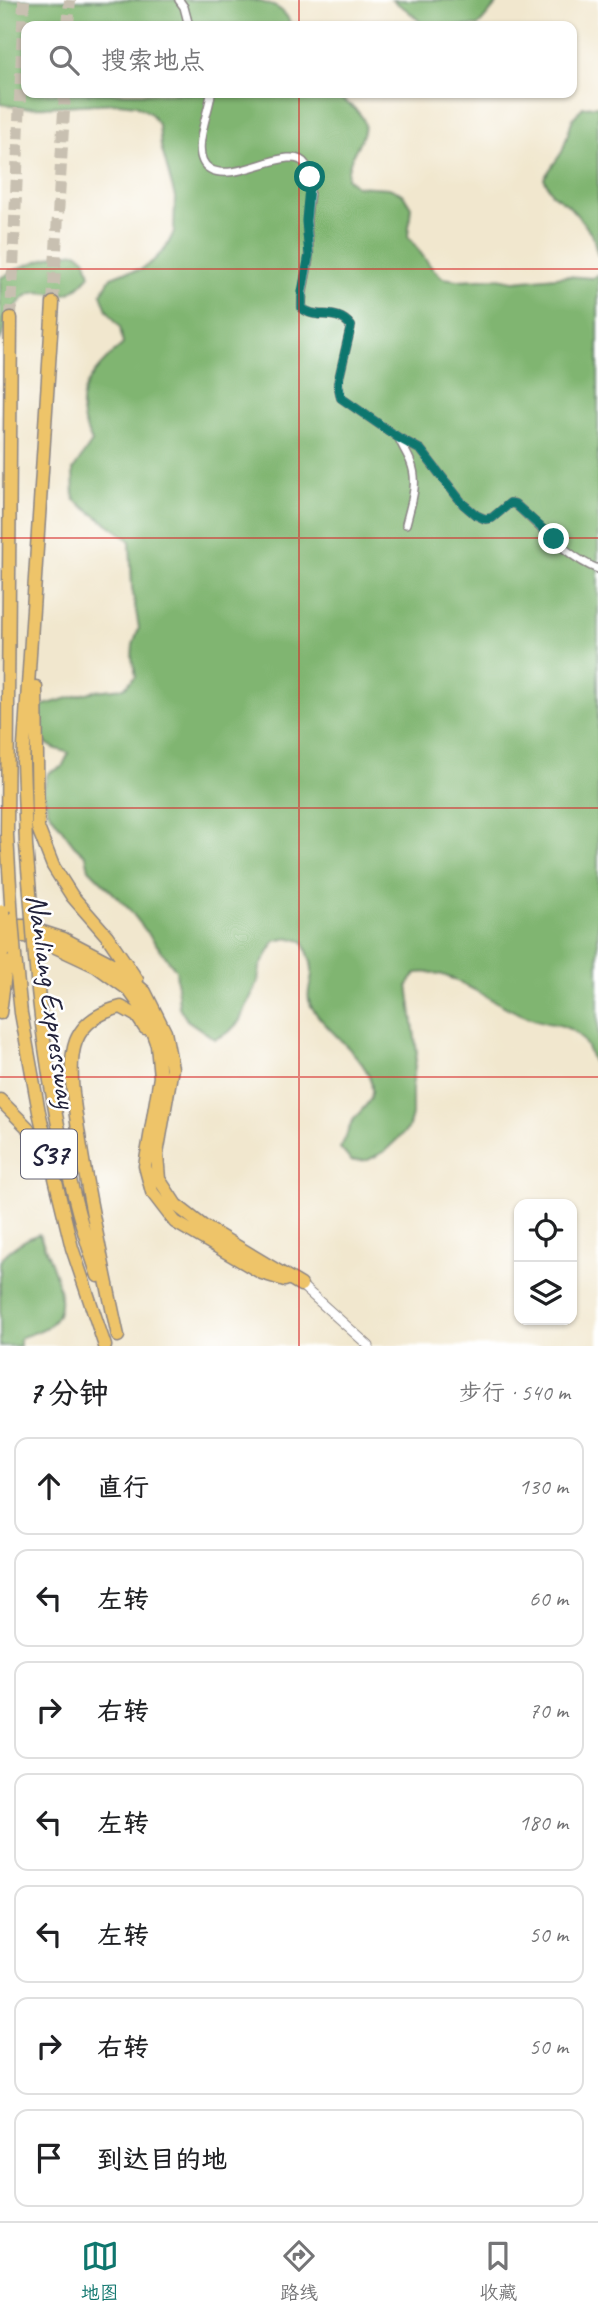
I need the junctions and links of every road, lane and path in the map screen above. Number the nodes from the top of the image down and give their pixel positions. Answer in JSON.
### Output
{"nodes":[{"id":1,"x":179,"y":0,"type":"edge"},
{"id":2,"x":188,"y":21,"type":"edge"},
{"id":3,"x":210,"y":98,"type":"edge"},
{"id":4,"x":53,"y":303,"type":"tunnel mouth"},
{"id":5,"x":11,"y":318,"type":"tunnel mouth"},
{"id":6,"x":399,"y":438,"type":"junction"},
{"id":7,"x":406,"y":524,"type":"dead end"},
{"id":8,"x":598,"y":569,"type":"edge"},
{"id":9,"x":35,"y":586,"type":"junction"},
{"id":10,"x":5,"y":919,"type":"edge"},
{"id":11,"x":0,"y":935,"type":"edge"},
{"id":12,"x":10,"y":954,"type":"junction"},
{"id":13,"x":145,"y":992,"type":"junction"},
{"id":14,"x":0,"y":1013,"type":"edge"},
{"id":15,"x":163,"y":1045,"type":"junction"},
{"id":16,"x":0,"y":1100,"type":"edge"},
{"id":17,"x":58,"y":1191,"type":"junction"},
{"id":18,"x":301,"y":1284,"type":"joint"},
{"id":19,"x":120,"y":1341,"type":"edge"},
{"id":20,"x":105,"y":1346,"type":"edge"},
{"id":21,"x":369,"y":1346,"type":"edge"}],
"edges":[{"from":1,"to":2,"type":"street"},
{"from":3,"to":6,"type":"street"},
{"from":4,"to":9,"type":"highway","name":"Nanliang Expressway","number":"S37"},
{"from":5,"to":10,"type":"highway"},
{"from":6,"to":7,"type":"street"},
{"from":6,"to":8,"type":"street"},
{"from":9,"to":13,"type":"highway"},
{"from":9,"to":19,"type":"highway","name":"Nanliang Expressway","number":"S37","bridge":true},
{"from":10,"to":12,"type":"highway","bridge":true},
{"from":10,"to":13,"type":"highway"},
{"from":11,"to":15,"type":"highway"},
{"from":12,"to":14,"type":"highway"},
{"from":12,"to":17,"type":"highway","name":"Nanliang Expressway","number":"S37"},
{"from":13,"to":15,"type":"highway"},
{"from":15,"to":18,"type":"highway"},
{"from":15,"to":19,"type":"highway"},
{"from":16,"to":17,"type":"highway"},
{"from":17,"to":20,"type":"highway","name":"Nanliang Expressway","number":"S37"},
{"from":18,"to":21,"type":"street"}]}
